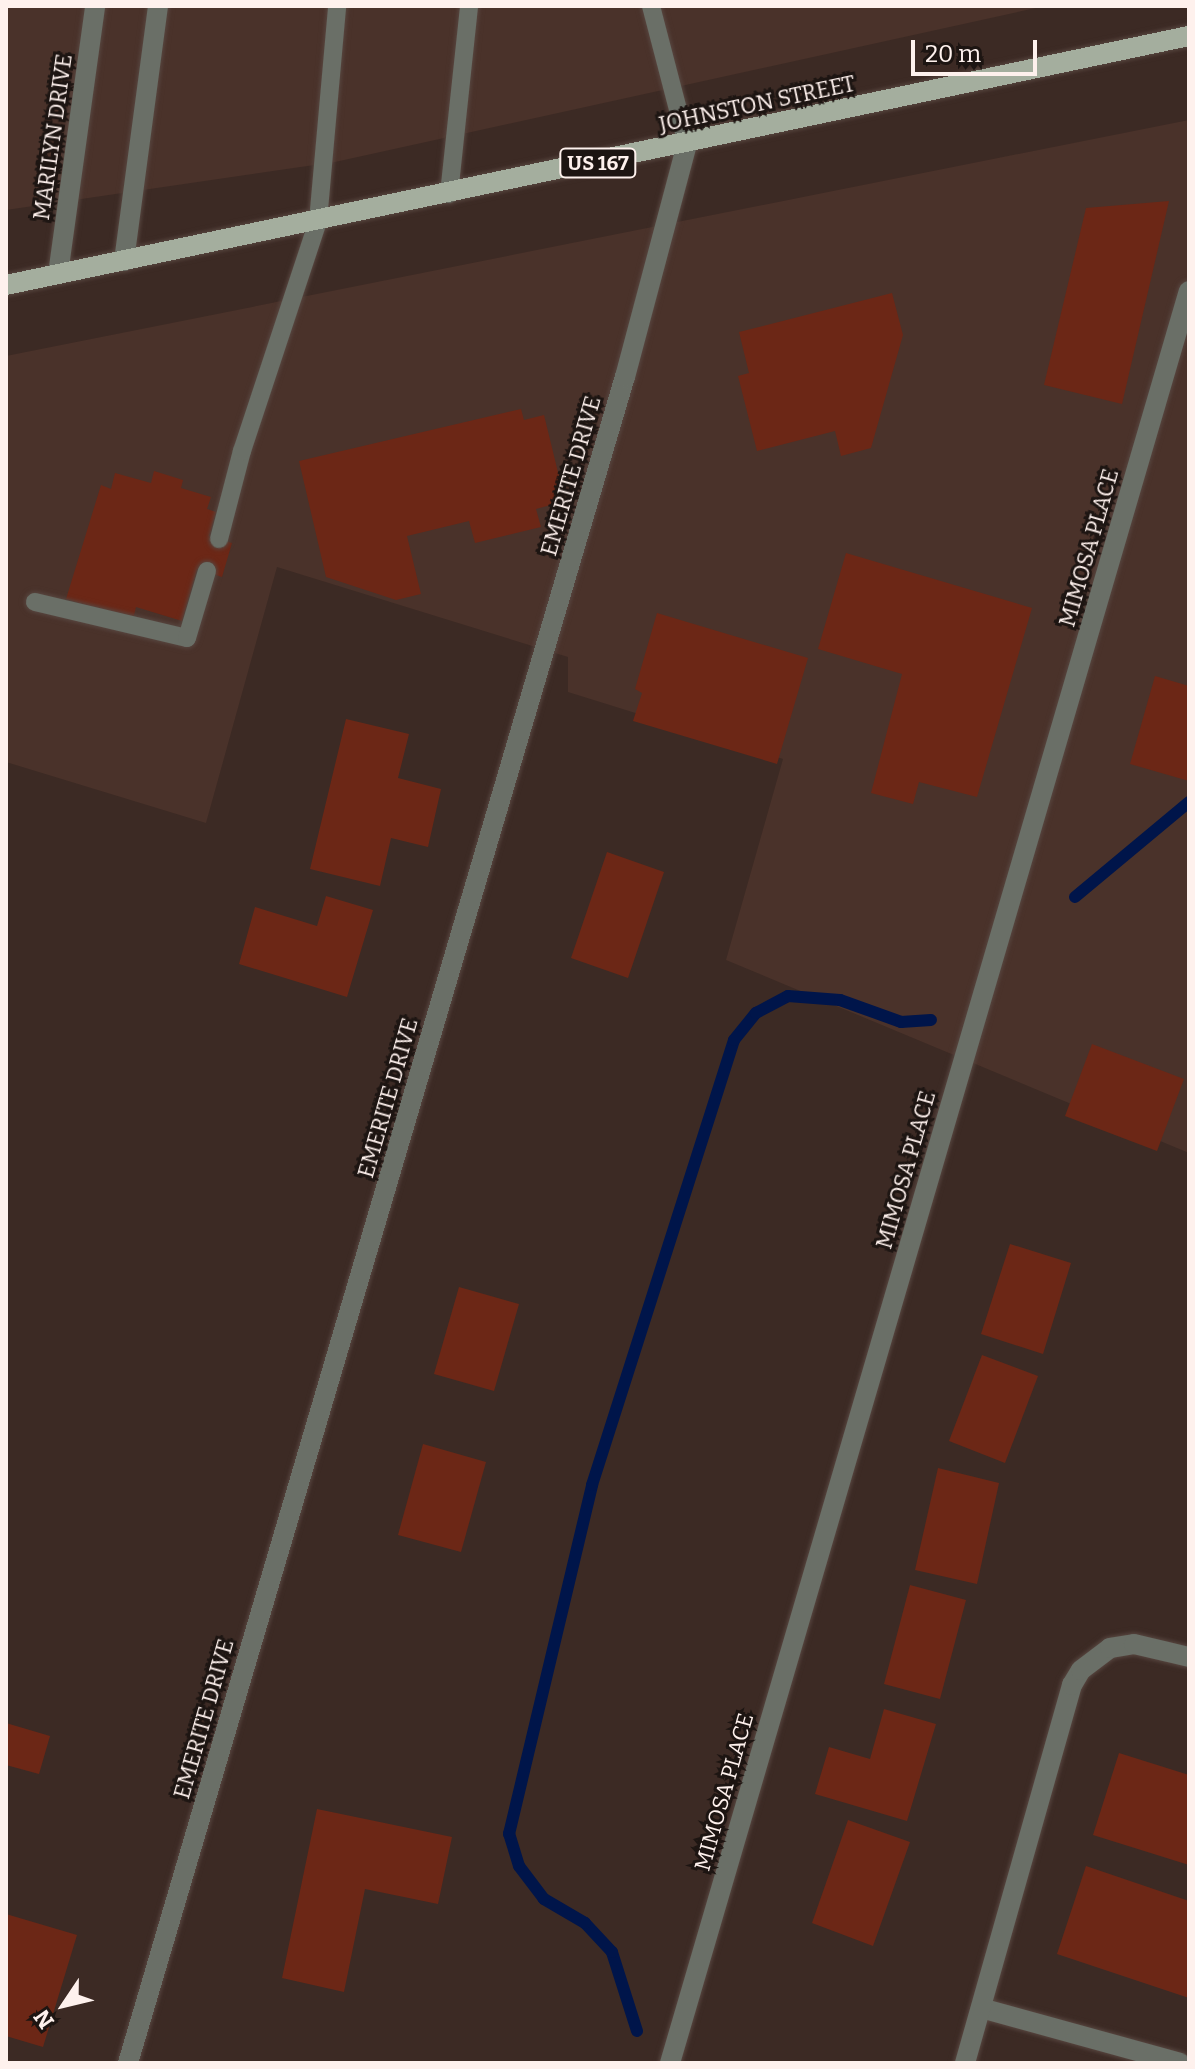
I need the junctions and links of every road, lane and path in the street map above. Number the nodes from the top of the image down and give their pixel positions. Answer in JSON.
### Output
{"nodes":[{"id":1,"x":95,"y":6,"type":"edge"},
{"id":2,"x":158,"y":6,"type":"edge"},
{"id":3,"x":337,"y":6,"type":"edge"},
{"id":4,"x":469,"y":6,"type":"edge"},
{"id":5,"x":651,"y":6,"type":"edge"},
{"id":6,"x":1189,"y":36,"type":"edge"},
{"id":7,"x":687,"y":144,"type":"junction"},
{"id":8,"x":449,"y":194,"type":"junction"},
{"id":9,"x":318,"y":221,"type":"junction"},
{"id":10,"x":124,"y":261,"type":"junction"},
{"id":11,"x":58,"y":274,"type":"junction"},
{"id":12,"x":6,"y":285,"type":"edge"},
{"id":13,"x":1189,"y":291,"type":"edge"},
{"id":14,"x":219,"y":539,"type":"dead end"},
{"id":15,"x":207,"y":571,"type":"dead end"},
{"id":16,"x":35,"y":602,"type":"dead end"},
{"id":17,"x":1189,"y":1657,"type":"edge"},
{"id":18,"x":981,"y":2008,"type":"junction"},
{"id":19,"x":128,"y":2063,"type":"edge"},
{"id":20,"x":670,"y":2063,"type":"edge"},
{"id":21,"x":965,"y":2063,"type":"edge"},
{"id":22,"x":1180,"y":2063,"type":"edge"}],
"edges":[{"from":1,"to":11,"type":"street","name":"MARILYN DRIVE"},
{"from":2,"to":10,"type":"street"},
{"from":3,"to":9,"type":"lane"},
{"from":4,"to":8,"type":"lane"},
{"from":5,"to":7,"type":"lane"},
{"from":6,"to":7,"type":"main road","name":"JOHNSTON STREET","number":"US 167"},
{"from":7,"to":8,"type":"main road","name":"JOHNSTON STREET","number":"US 167"},
{"from":7,"to":19,"type":"street","name":"EMERITE DRIVE"},
{"from":8,"to":9,"type":"main road","name":"JOHNSTON STREET","number":"US 167"},
{"from":9,"to":10,"type":"main road","name":"JOHNSTON STREET","number":"US 167"},
{"from":9,"to":14,"type":"lane"},
{"from":10,"to":11,"type":"main road","name":"JOHNSTON STREET","number":"US 167"},
{"from":11,"to":12,"type":"main road","name":"JOHNSTON STREET","number":"US 167"},
{"from":13,"to":20,"type":"street","name":"MIMOSA PLACE"},
{"from":15,"to":16,"type":"lane"},
{"from":17,"to":18,"type":"street"},
{"from":18,"to":21,"type":"street"},
{"from":18,"to":22,"type":"street"}]}
